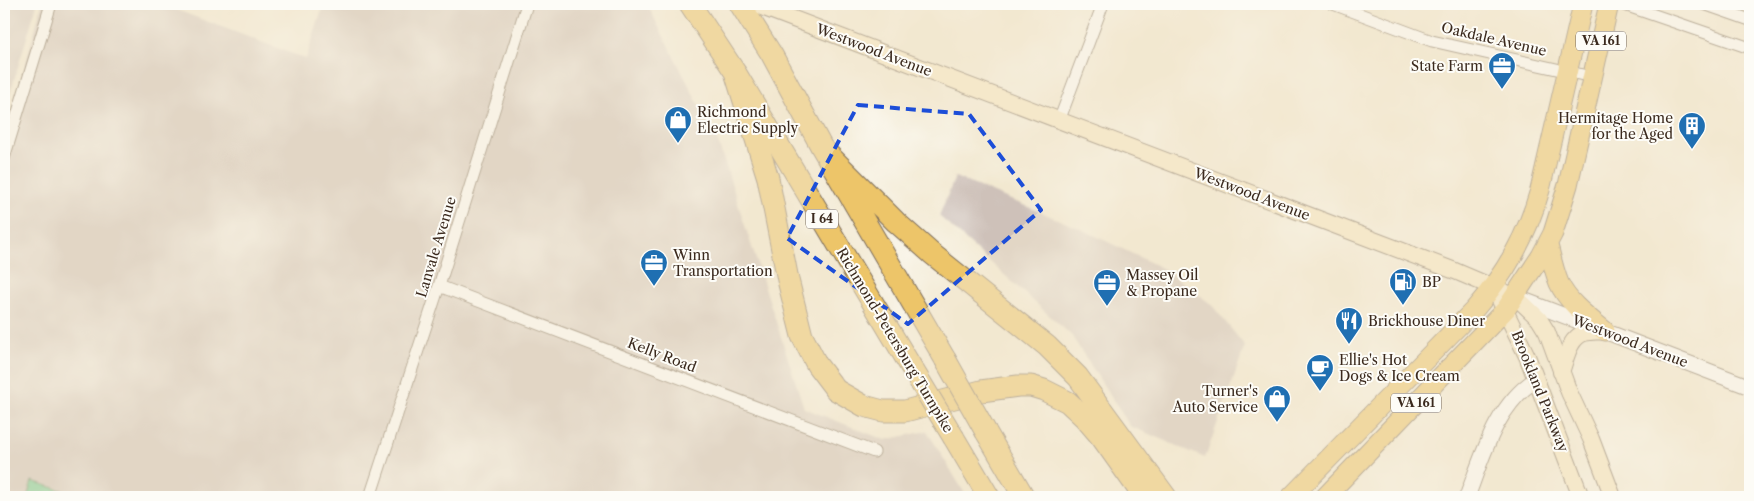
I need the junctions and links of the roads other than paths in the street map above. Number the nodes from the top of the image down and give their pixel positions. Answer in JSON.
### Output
{"nodes":[{"id":1,"x":51,"y":4,"type":"edge"},
{"id":2,"x":527,"y":4,"type":"edge"},
{"id":3,"x":740,"y":4,"type":"edge"},
{"id":4,"x":754,"y":4,"type":"edge"},
{"id":5,"x":1103,"y":4,"type":"edge"},
{"id":6,"x":1334,"y":4,"type":"edge"},
{"id":7,"x":1583,"y":4,"type":"edge"},
{"id":8,"x":1609,"y":4,"type":"edge"},
{"id":9,"x":1622,"y":4,"type":"edge"},
{"id":10,"x":1704,"y":4,"type":"edge"},
{"id":11,"x":773,"y":7,"type":"edge"},
{"id":12,"x":693,"y":9,"type":"edge"},
{"id":13,"x":1750,"y":20,"type":"edge"},
{"id":14,"x":1750,"y":48,"type":"edge"},
{"id":15,"x":735,"y":72,"type":"junction"},
{"id":16,"x":1568,"y":72,"type":"junction"},
{"id":17,"x":1592,"y":77,"type":"junction"},
{"id":18,"x":1059,"y":120,"type":"junction"},
{"id":19,"x":822,"y":148,"type":"junction"},
{"id":20,"x":4,"y":158,"type":"edge"},
{"id":21,"x":1548,"y":245,"type":"junction"},
{"id":22,"x":440,"y":286,"type":"junction"},
{"id":23,"x":1493,"y":287,"type":"junction"},
{"id":24,"x":1511,"y":303,"type":"junction"},
{"id":25,"x":1605,"y":331,"type":"junction"},
{"id":26,"x":1562,"y":372,"type":"junction"},
{"id":27,"x":1535,"y":380,"type":"junction"},
{"id":28,"x":1750,"y":387,"type":"edge"},
{"id":29,"x":874,"y":452,"type":"dead end"},
{"id":30,"x":370,"y":497,"type":"edge"},
{"id":31,"x":990,"y":497,"type":"edge"},
{"id":32,"x":1024,"y":497,"type":"edge"},
{"id":33,"x":1144,"y":497,"type":"edge"},
{"id":34,"x":1166,"y":497,"type":"edge"},
{"id":35,"x":1291,"y":497,"type":"edge"},
{"id":36,"x":1325,"y":497,"type":"edge"},
{"id":37,"x":1467,"y":497,"type":"edge"},
{"id":38,"x":1581,"y":497,"type":"edge"},
{"id":39,"x":1613,"y":497,"type":"edge"}],
"edges":[{"from":1,"to":20,"type":"street"},
{"from":2,"to":22,"type":"street","name":"Lanvale Avenue"},
{"from":3,"to":19,"type":"highway","number":"I 64"},
{"from":4,"to":11,"type":"main road","name":"Westwood Avenue"},
{"from":5,"to":18,"type":"street"},
{"from":6,"to":16,"type":"street","name":"Oakdale Avenue"},
{"from":7,"to":16,"type":"main road","number":"VA 161"},
{"from":8,"to":17,"type":"main road","number":"VA 161"},
{"from":9,"to":14,"type":"street"},
{"from":10,"to":13,"type":"street"},
{"from":11,"to":18,"type":"main road","name":"Westwood Avenue"},
{"from":12,"to":15,"type":"highway","name":"Richmond-Petersburg Turnpike","number":"I 64"},
{"from":15,"to":31,"type":"highway","name":"Richmond-Petersburg Turnpike","number":"I 64","bridge":true},
{"from":15,"to":33,"type":"highway"},
{"from":16,"to":17,"type":"street","name":"Oakdale Avenue"},
{"from":16,"to":23,"type":"main road","number":"VA 161"},
{"from":17,"to":21,"type":"main road","number":"VA 161"},
{"from":18,"to":23,"type":"main road","name":"Westwood Avenue"},
{"from":19,"to":32,"type":"highway","number":"I 64","bridge":true},
{"from":19,"to":34,"type":"highway"},
{"from":21,"to":24,"type":"main road","number":"VA 161"},
{"from":21,"to":25,"type":"main road"},
{"from":22,"to":29,"type":"street","name":"Kelly Road"},
{"from":22,"to":30,"type":"street","name":"Lanvale Avenue"},
{"from":23,"to":24,"type":"main road","name":"Brookland Parkway"},
{"from":23,"to":35,"type":"main road","number":"VA 161"},
{"from":24,"to":25,"type":"street","name":"Westwood Avenue"},
{"from":24,"to":26,"type":"main road","name":"Brookland Parkway"},
{"from":24,"to":27,"type":"main road","name":"Brookland Parkway"},
{"from":24,"to":36,"type":"main road","number":"VA 161"},
{"from":25,"to":26,"type":"main road"},
{"from":25,"to":28,"type":"street","name":"Westwood Avenue"},
{"from":26,"to":39,"type":"main road","name":"Brookland Parkway"},
{"from":27,"to":37,"type":"street"},
{"from":27,"to":38,"type":"main road","name":"Brookland Parkway"}]}
